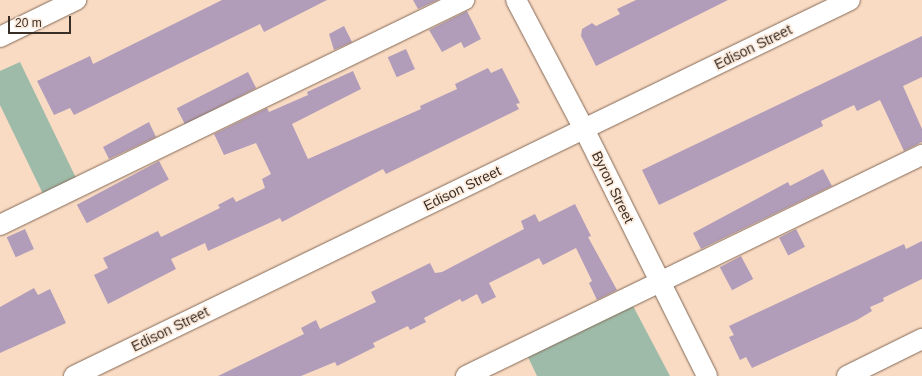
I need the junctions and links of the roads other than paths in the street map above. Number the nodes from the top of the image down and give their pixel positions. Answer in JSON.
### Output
{"nodes":[{"id":1,"x":76,"y":0,"type":"edge"},
{"id":2,"x":464,"y":0,"type":"edge"},
{"id":3,"x":516,"y":0,"type":"edge"},
{"id":4,"x":850,"y":0,"type":"edge"},
{"id":5,"x":0,"y":37,"type":"edge"},
{"id":6,"x":584,"y":129,"type":"junction"},
{"id":7,"x":922,"y":155,"type":"edge"},
{"id":8,"x":0,"y":225,"type":"edge"},
{"id":9,"x":660,"y":281,"type":"junction"},
{"id":10,"x":922,"y":340,"type":"edge"},
{"id":11,"x":74,"y":376,"type":"edge"},
{"id":12,"x":466,"y":376,"type":"edge"},
{"id":13,"x":707,"y":376,"type":"edge"},
{"id":14,"x":847,"y":376,"type":"edge"}],
"edges":[{"from":1,"to":5,"type":"street"},
{"from":2,"to":8,"type":"street"},
{"from":3,"to":6,"type":"street","name":"Byron Street"},
{"from":4,"to":6,"type":"street","name":"Edison Street"},
{"from":6,"to":9,"type":"street","name":"Byron Street"},
{"from":6,"to":11,"type":"street","name":"Edison Street"},
{"from":7,"to":9,"type":"street"},
{"from":9,"to":12,"type":"street"},
{"from":9,"to":13,"type":"street","name":"Byron Street"},
{"from":10,"to":14,"type":"street"}]}
